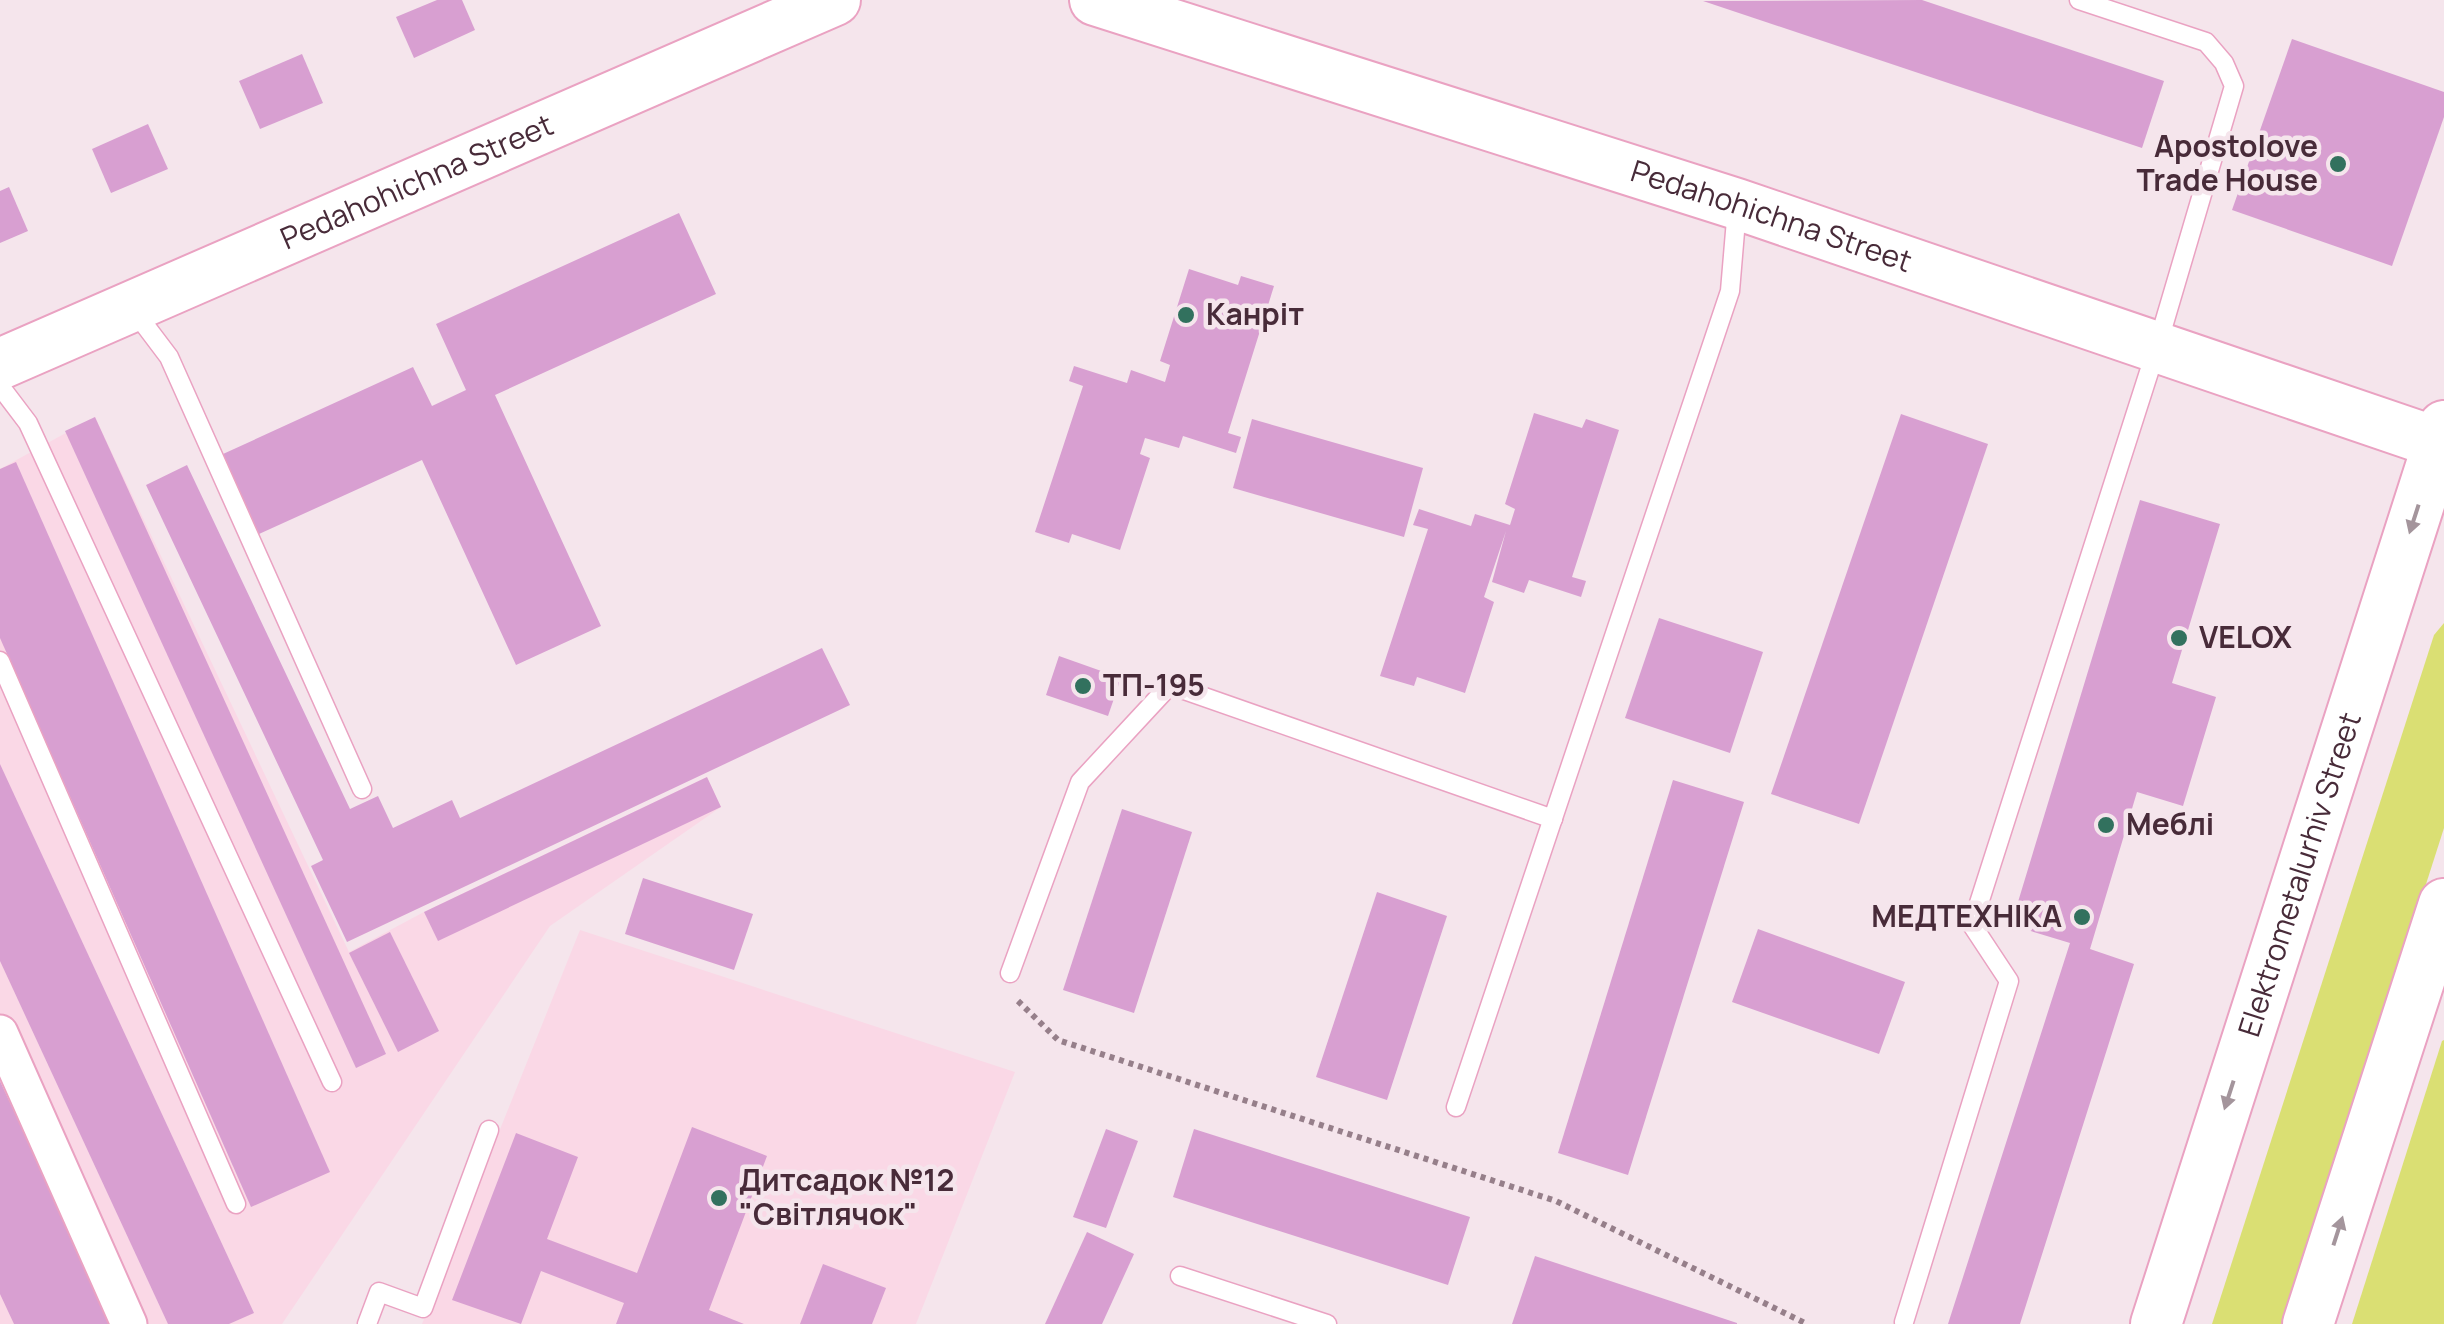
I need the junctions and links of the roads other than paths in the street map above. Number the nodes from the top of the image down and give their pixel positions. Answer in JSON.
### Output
{"nodes":[{"id":1,"x":835,"y":0,"type":"edge"},
{"id":2,"x":1095,"y":0,"type":"edge"},
{"id":3,"x":2079,"y":0,"type":"edge"},
{"id":4,"x":1737,"y":204,"type":"junction"},
{"id":5,"x":130,"y":306,"type":"junction"},
{"id":6,"x":2157,"y":348,"type":"junction"},
{"id":7,"x":0,"y":364,"type":"edge"},
{"id":8,"x":0,"y":386,"type":"edge"},
{"id":9,"x":2442,"y":438,"type":"edge"},
{"id":10,"x":0,"y":661,"type":"edge"},
{"id":11,"x":362,"y":789,"type":"dead end"},
{"id":12,"x":1553,"y":819,"type":"junction"},
{"id":13,"x":2444,"y":904,"type":"edge"},
{"id":14,"x":1010,"y":973,"type":"road end"},
{"id":15,"x":0,"y":1034,"type":"edge"},
{"id":16,"x":332,"y":1082,"type":"dead end"},
{"id":17,"x":1456,"y":1108,"type":"dead end"},
{"id":18,"x":489,"y":1130,"type":"dead end"},
{"id":19,"x":236,"y":1204,"type":"dead end"},
{"id":20,"x":1180,"y":1276,"type":"dead end"},
{"id":21,"x":1904,"y":1322,"type":"edge"},
{"id":22,"x":129,"y":1324,"type":"edge"},
{"id":23,"x":367,"y":1324,"type":"edge"},
{"id":24,"x":1326,"y":1324,"type":"edge"},
{"id":25,"x":2156,"y":1324,"type":"edge"},
{"id":26,"x":2308,"y":1324,"type":"edge"}],
"edges":[{"from":1,"to":5,"type":"main road","name":"Pedahohichna Street"},
{"from":2,"to":4,"type":"main road","name":"Pedahohichna Street"},
{"from":3,"to":6,"type":"lane"},
{"from":4,"to":6,"type":"main road","name":"Pedahohichna Street"},
{"from":4,"to":12,"type":"lane"},
{"from":5,"to":7,"type":"main road","name":"Pedahohichna Street"},
{"from":5,"to":11,"type":"lane"},
{"from":6,"to":9,"type":"main road","name":"Pedahohichna Street"},
{"from":6,"to":21,"type":"lane"},
{"from":8,"to":16,"type":"lane"},
{"from":9,"to":25,"type":"main road","name":"Elektrometalurhiv Street","one_way":true},
{"from":10,"to":19,"type":"lane"},
{"from":12,"to":14,"type":"lane"},
{"from":12,"to":17,"type":"lane"},
{"from":26,"to":13,"type":"main road","one_way":true},
{"from":15,"to":22,"type":"street"},
{"from":18,"to":23,"type":"lane"},
{"from":20,"to":24,"type":"lane"}]}
